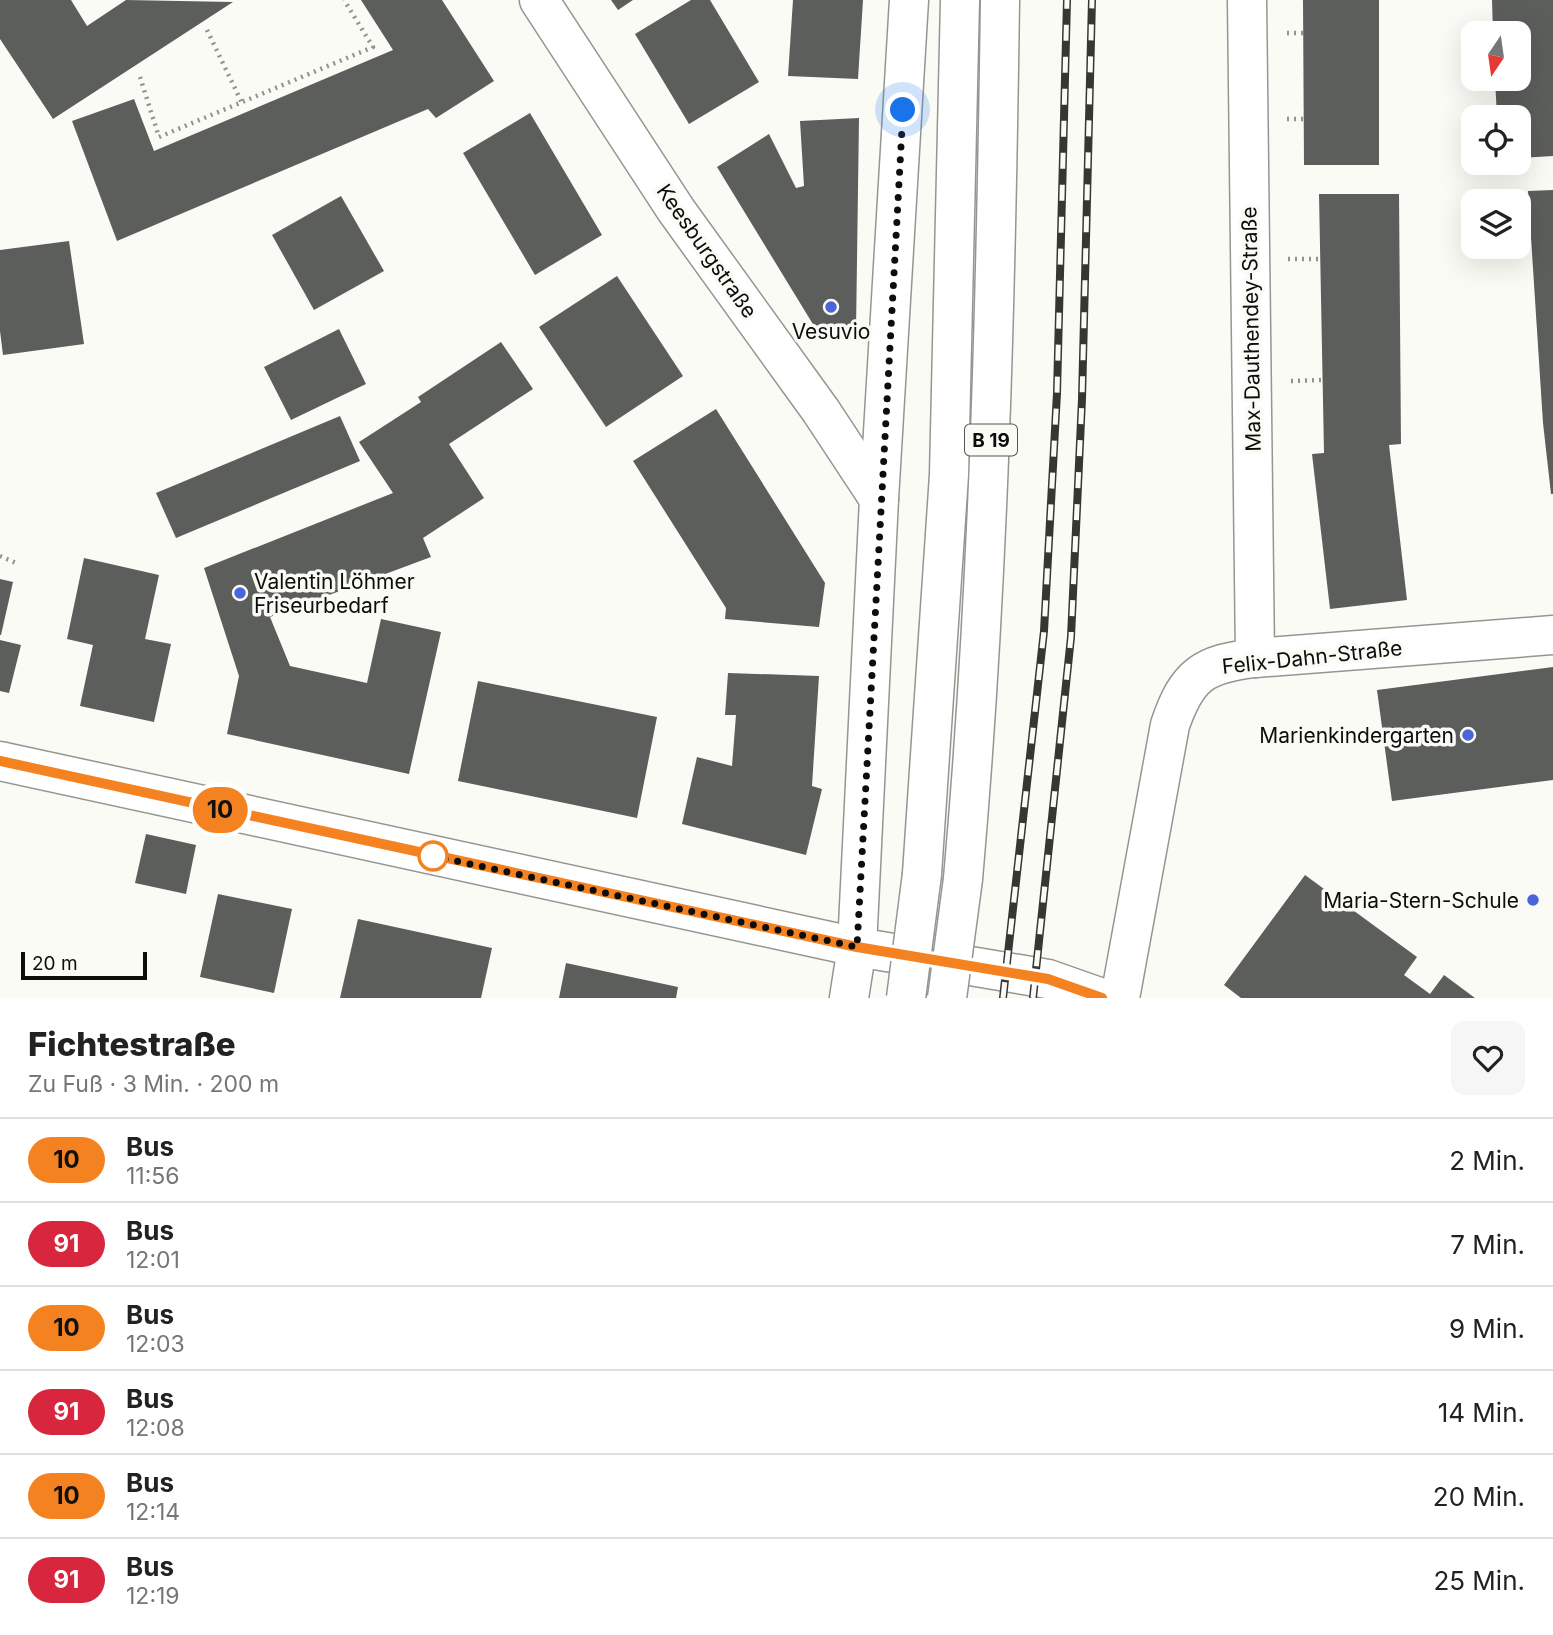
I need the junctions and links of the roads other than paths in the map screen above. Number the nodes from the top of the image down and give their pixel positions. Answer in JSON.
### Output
{"nodes":[{"id":1,"x":539,"y":0,"type":"edge"},
{"id":2,"x":909,"y":0,"type":"edge"},
{"id":3,"x":960,"y":0,"type":"edge"},
{"id":4,"x":1000,"y":0,"type":"edge"},
{"id":5,"x":1247,"y":0,"type":"edge"},
{"id":6,"x":879,"y":499,"type":"junction"},
{"id":7,"x":1553,"y":635,"type":"edge"},
{"id":8,"x":1255,"y":658,"type":"junction"},
{"id":9,"x":0,"y":761,"type":"edge"},
{"id":10,"x":857,"y":947,"type":"junction"},
{"id":11,"x":849,"y":998,"type":"edge"},
{"id":12,"x":906,"y":998,"type":"edge"},
{"id":13,"x":947,"y":998,"type":"edge"},
{"id":14,"x":1102,"y":998,"type":"edge"},
{"id":15,"x":1120,"y":998,"type":"edge"}],
"edges":[{"from":1,"to":6,"type":"street","name":"Keesburgstraße"},
{"from":2,"to":6,"type":"street"},
{"from":3,"to":12,"type":"street","number":"B 19","bridge":true},
{"from":4,"to":13,"type":"street","number":"B 19","bridge":true},
{"from":5,"to":8,"type":"street","name":"Max-Dauthendey-Straße"},
{"from":6,"to":10,"type":"street"},
{"from":7,"to":8,"type":"street","name":"Felix-Dahn-Straße"},
{"from":8,"to":15,"type":"street","name":"Felix-Dahn-Straße"},
{"from":9,"to":10,"type":"street"},
{"from":10,"to":11,"type":"street"},
{"from":10,"to":14,"type":"street"}]}
